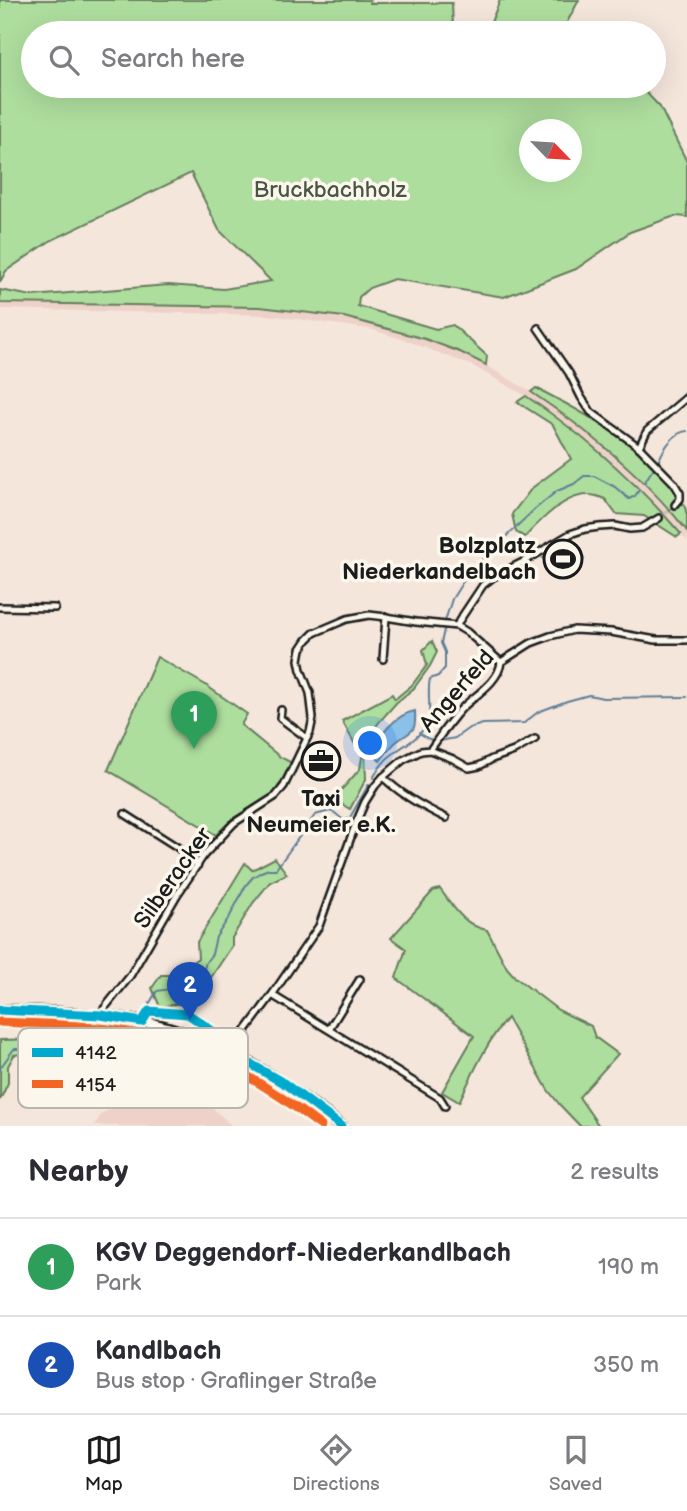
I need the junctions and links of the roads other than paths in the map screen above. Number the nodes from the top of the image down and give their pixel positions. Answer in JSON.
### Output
{"nodes":[{"id":1,"x":538,"y":328,"type":"dead end"},
{"id":2,"x":687,"y":397,"type":"edge"},
{"id":3,"x":639,"y":447,"type":"junction"},
{"id":4,"x":675,"y":505,"type":"dead end"},
{"id":5,"x":659,"y":518,"type":"tunnel mouth"},
{"id":6,"x":0,"y":607,"type":"edge"},
{"id":7,"x":55,"y":608,"type":"dead end"},
{"id":8,"x":386,"y":617,"type":"junction"},
{"id":9,"x":457,"y":626,"type":"junction"},
{"id":10,"x":687,"y":640,"type":"edge"},
{"id":11,"x":383,"y":659,"type":"dead end"},
{"id":12,"x":501,"y":662,"type":"junction"},
{"id":13,"x":281,"y":710,"type":"dead end"},
{"id":14,"x":307,"y":738,"type":"junction"},
{"id":15,"x":535,"y":739,"type":"dead end"},
{"id":16,"x":430,"y":750,"type":"junction"},
{"id":17,"x":383,"y":777,"type":"junction"},
{"id":18,"x":125,"y":814,"type":"dead end"},
{"id":19,"x":446,"y":818,"type":"dead end"},
{"id":20,"x":198,"y":865,"type":"junction"},
{"id":21,"x":360,"y":979,"type":"dead end"},
{"id":22,"x":272,"y":995,"type":"junction"},
{"id":23,"x":0,"y":1010,"type":"edge"},
{"id":24,"x":101,"y":1015,"type":"junction"},
{"id":25,"x":142,"y":1022,"type":"junction"},
{"id":26,"x":164,"y":1028,"type":"edge"},
{"id":27,"x":211,"y":1028,"type":"edge"},
{"id":28,"x":248,"y":1028,"type":"edge"},
{"id":29,"x":328,"y":1029,"type":"junction"},
{"id":30,"x":248,"y":1060,"type":"edge"},
{"id":31,"x":445,"y":1106,"type":"dead end"},
{"id":32,"x":330,"y":1123,"type":"edge"},
{"id":33,"x":341,"y":1126,"type":"edge"}],
"edges":[{"from":1,"to":3,"type":"street"},
{"from":2,"to":3,"type":"street"},
{"from":3,"to":4,"type":"street"},
{"from":5,"to":9,"type":"street"},
{"from":6,"to":7,"type":"street"},
{"from":8,"to":9,"type":"street","name":"Silberacker"},
{"from":8,"to":11,"type":"street"},
{"from":8,"to":14,"type":"street","name":"Silberacker"},
{"from":9,"to":12,"type":"street"},
{"from":10,"to":12,"type":"street","name":"Angerfeld"},
{"from":12,"to":16,"type":"street","name":"Angerfeld"},
{"from":13,"to":14,"type":"street"},
{"from":14,"to":20,"type":"street","name":"Silberacker"},
{"from":15,"to":16,"type":"street"},
{"from":16,"to":17,"type":"street","name":"Angerfeld"},
{"from":17,"to":19,"type":"street"},
{"from":17,"to":22,"type":"street","name":"Angerfeld"},
{"from":18,"to":20,"type":"street"},
{"from":20,"to":24,"type":"street","name":"Silberacker"},
{"from":21,"to":29,"type":"street"},
{"from":22,"to":28,"type":"street","name":"Angerfeld"},
{"from":22,"to":29,"type":"street"},
{"from":23,"to":24,"type":"main road"},
{"from":24,"to":25,"type":"main road"},
{"from":25,"to":26,"type":"main road"},
{"from":25,"to":27,"type":"street"},
{"from":29,"to":31,"type":"street"},
{"from":30,"to":32,"type":"main road"},
{"from":32,"to":33,"type":"main road"}]}
